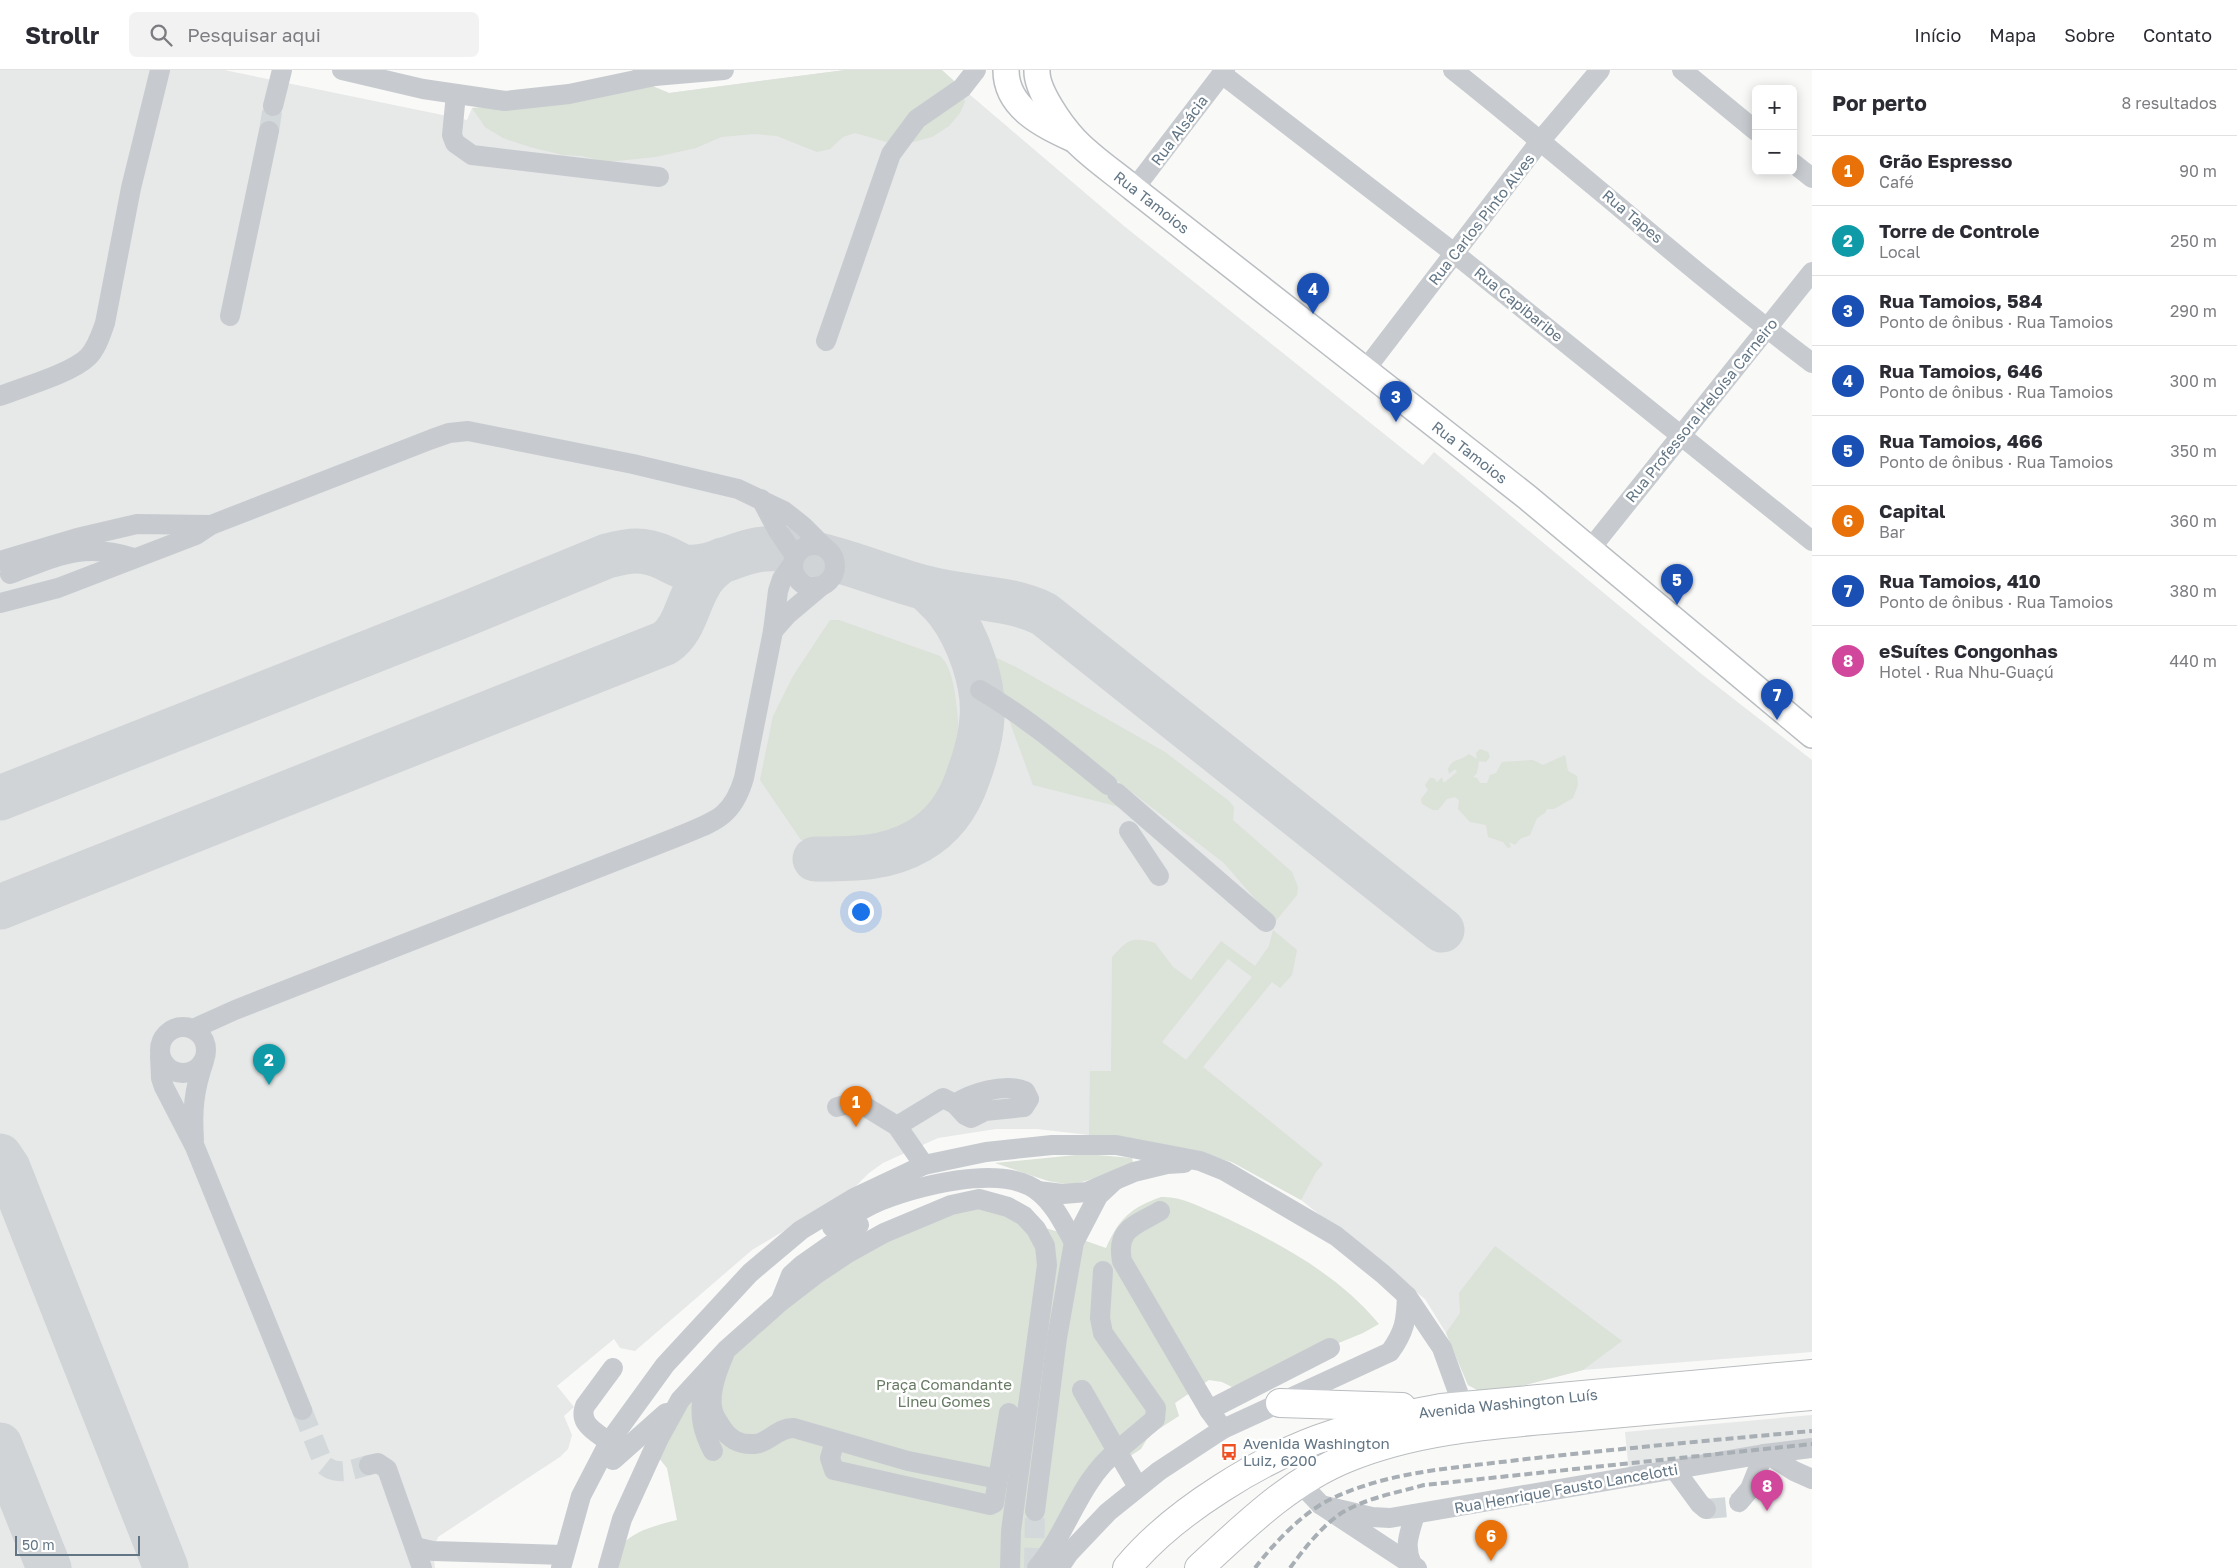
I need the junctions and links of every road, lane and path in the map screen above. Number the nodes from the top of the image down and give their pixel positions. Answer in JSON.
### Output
{"nodes":[{"id":1,"x":160,"y":70,"type":"edge"},
{"id":2,"x":282,"y":70,"type":"edge"},
{"id":3,"x":342,"y":70,"type":"edge"},
{"id":4,"x":618,"y":70,"type":"edge"},
{"id":5,"x":724,"y":70,"type":"edge"},
{"id":6,"x":976,"y":70,"type":"edge"},
{"id":7,"x":1454,"y":70,"type":"edge"},
{"id":8,"x":1600,"y":70,"type":"edge"},
{"id":9,"x":1682,"y":70,"type":"edge"},
{"id":10,"x":1223,"y":72,"type":"edge"},
{"id":11,"x":1001,"y":73,"type":"edge"},
{"id":12,"x":655,"y":76,"type":"junction"},
{"id":13,"x":1038,"y":79,"type":"edge"},
{"id":14,"x":456,"y":94,"type":"junction"},
{"id":15,"x":273,"y":106,"type":"tunnel mouth"},
{"id":16,"x":1755,"y":130,"type":"edge"},
{"id":17,"x":269,"y":131,"type":"tunnel mouth"},
{"id":18,"x":1075,"y":140,"type":"junction"},
{"id":19,"x":1541,"y":140,"type":"junction"},
{"id":20,"x":1797,"y":166,"type":"edge"},
{"id":21,"x":660,"y":177,"type":"dead end"},
{"id":22,"x":1812,"y":178,"type":"edge"},
{"id":23,"x":1134,"y":189,"type":"junction"},
{"id":24,"x":1454,"y":253,"type":"junction"},
{"id":25,"x":1812,"y":272,"type":"edge"},
{"id":26,"x":230,"y":316,"type":"dead end"},
{"id":27,"x":1766,"y":328,"type":"junction"},
{"id":28,"x":826,"y":341,"type":"dead end"},
{"id":29,"x":1812,"y":363,"type":"edge"},
{"id":30,"x":1365,"y":370,"type":"junction"},
{"id":31,"x":0,"y":396,"type":"edge"},
{"id":32,"x":1682,"y":434,"type":"junction"},
{"id":33,"x":761,"y":499,"type":"junction"},
{"id":34,"x":211,"y":525,"type":"junction"},
{"id":35,"x":1812,"y":540,"type":"edge"},
{"id":36,"x":824,"y":547,"type":"junction"},
{"id":37,"x":1591,"y":548,"type":"junction"},
{"id":38,"x":134,"y":558,"type":"junction"},
{"id":39,"x":794,"y":560,"type":"junction"},
{"id":40,"x":5,"y":568,"type":"edge"},
{"id":41,"x":820,"y":587,"type":"junction"},
{"id":42,"x":0,"y":603,"type":"edge"},
{"id":43,"x":773,"y":632,"type":"junction"},
{"id":44,"x":980,"y":690,"type":"dead end"},
{"id":45,"x":1812,"y":735,"type":"edge"},
{"id":46,"x":1129,"y":831,"type":"dead end"},
{"id":47,"x":1166,"y":833,"type":"junction"},
{"id":48,"x":1146,"y":856,"type":"junction"},
{"id":49,"x":1159,"y":876,"type":"dead end"},
{"id":50,"x":1266,"y":922,"type":"dead end"},
{"id":51,"x":235,"y":1010,"type":"junction"},
{"id":52,"x":193,"y":1029,"type":"junction"},
{"id":53,"x":160,"y":1056,"type":"junction"},
{"id":54,"x":205,"y":1056,"type":"junction"},
{"id":55,"x":955,"y":1104,"type":"dead end"},
{"id":56,"x":837,"y":1107,"type":"dead end"},
{"id":57,"x":898,"y":1126,"type":"junction"},
{"id":58,"x":195,"y":1147,"type":"junction"},
{"id":59,"x":1200,"y":1161,"type":"junction"},
{"id":60,"x":924,"y":1166,"type":"junction"},
{"id":61,"x":1114,"y":1181,"type":"junction"},
{"id":62,"x":1038,"y":1191,"type":"junction"},
{"id":63,"x":908,"y":1192,"type":"junction"},
{"id":64,"x":1160,"y":1211,"type":"dead end"},
{"id":65,"x":1074,"y":1242,"type":"junction"},
{"id":66,"x":1103,"y":1271,"type":"dead end"},
{"id":67,"x":750,"y":1273,"type":"junction"},
{"id":68,"x":1407,"y":1296,"type":"junction"},
{"id":69,"x":780,"y":1302,"type":"junction"},
{"id":70,"x":1330,"y":1348,"type":"dead end"},
{"id":71,"x":726,"y":1350,"type":"junction"},
{"id":72,"x":612,"y":1368,"type":"dead end"},
{"id":73,"x":706,"y":1370,"type":"junction"},
{"id":74,"x":1812,"y":1374,"type":"edge"},
{"id":75,"x":1031,"y":1377,"type":"junction"},
{"id":76,"x":1082,"y":1390,"type":"dead end"},
{"id":77,"x":1812,"y":1396,"type":"edge"},
{"id":78,"x":680,"y":1400,"type":"junction"},
{"id":79,"x":1280,"y":1403,"type":"junction"},
{"id":80,"x":1452,"y":1407,"type":"junction"},
{"id":81,"x":302,"y":1410,"type":"tunnel mouth"},
{"id":82,"x":1209,"y":1410,"type":"junction"},
{"id":83,"x":1222,"y":1429,"type":"junction"},
{"id":84,"x":835,"y":1441,"type":"junction"},
{"id":85,"x":1812,"y":1448,"type":"edge"},
{"id":86,"x":1117,"y":1450,"type":"junction"},
{"id":87,"x":611,"y":1451,"type":"junction"},
{"id":88,"x":714,"y":1452,"type":"dead end"},
{"id":89,"x":1766,"y":1454,"type":"junction"},
{"id":90,"x":369,"y":1465,"type":"tunnel mouth"},
{"id":91,"x":1675,"y":1470,"type":"junction"},
{"id":92,"x":988,"y":1477,"type":"junction"},
{"id":93,"x":1812,"y":1479,"type":"edge"},
{"id":94,"x":1300,"y":1483,"type":"junction"},
{"id":95,"x":1138,"y":1487,"type":"junction"},
{"id":96,"x":1739,"y":1502,"type":"tunnel mouth"},
{"id":97,"x":1321,"y":1504,"type":"junction"},
{"id":98,"x":1706,"y":1509,"type":"dead end"},
{"id":99,"x":1035,"y":1511,"type":"tunnel mouth"},
{"id":100,"x":1416,"y":1514,"type":"junction"},
{"id":101,"x":415,"y":1547,"type":"junction"},
{"id":102,"x":562,"y":1562,"type":"edge"},
{"id":103,"x":1415,"y":1566,"type":"edge"},
{"id":104,"x":422,"y":1568,"type":"edge"},
{"id":105,"x":608,"y":1568,"type":"edge"},
{"id":106,"x":1010,"y":1568,"type":"edge"},
{"id":107,"x":1037,"y":1568,"type":"edge"},
{"id":108,"x":1059,"y":1568,"type":"edge"},
{"id":109,"x":1127,"y":1568,"type":"edge"},
{"id":110,"x":1200,"y":1568,"type":"edge"}],
"edges":[{"from":1,"to":31,"type":"street"},
{"from":2,"to":15,"type":"street"},
{"from":3,"to":14,"type":"street"},
{"from":4,"to":12,"type":"street"},
{"from":5,"to":12,"type":"street"},
{"from":6,"to":28,"type":"street"},
{"from":7,"to":19,"type":"street","name":"Rua Tapes"},
{"from":8,"to":19,"type":"street","name":"Rua Carlos Pinto Alves"},
{"from":9,"to":16,"type":"street"},
{"from":10,"to":23,"type":"street","name":"Rua Alsácia"},
{"from":10,"to":24,"type":"street","name":"Rua Capibaribe"},
{"from":11,"to":13,"type":"main road"},
{"from":11,"to":18,"type":"main road","name":"Rua Tamoios"},
{"from":12,"to":14,"type":"street"},
{"from":13,"to":18,"type":"main road","name":"Rua Tamoios"},
{"from":14,"to":21,"type":"street"},
{"from":17,"to":26,"type":"street"},
{"from":18,"to":23,"type":"main road","name":"Rua Tamoios"},
{"from":19,"to":24,"type":"street","name":"Rua Carlos Pinto Alves"},
{"from":19,"to":27,"type":"street","name":"Rua Tapes"},
{"from":20,"to":22,"type":"street"},
{"from":23,"to":30,"type":"main road","name":"Rua Tamoios"},
{"from":24,"to":30,"type":"street","name":"Rua Carlos Pinto Alves"},
{"from":24,"to":32,"type":"street","name":"Rua Capibaribe"},
{"from":25,"to":27,"type":"street","name":"Rua Professora Heloísa Carneiro"},
{"from":27,"to":29,"type":"street","name":"Rua Tapes"},
{"from":27,"to":32,"type":"street","name":"Rua Professora Heloísa Carneiro"},
{"from":30,"to":37,"type":"main road","name":"Rua Tamoios"},
{"from":32,"to":35,"type":"street","name":"Rua Capibaribe"},
{"from":32,"to":37,"type":"street","name":"Rua Professora Heloísa Carneiro"},
{"from":33,"to":34,"type":"street"},
{"from":33,"to":36,"type":"street"},
{"from":33,"to":39,"type":"street"},
{"from":34,"to":38,"type":"street"},
{"from":34,"to":40,"type":"street"},
{"from":36,"to":39,"type":"street"},
{"from":36,"to":41,"type":"street"},
{"from":37,"to":45,"type":"main road","name":"Rua Tamoios"},
{"from":38,"to":40,"type":"street"},
{"from":38,"to":42,"type":"street"},
{"from":39,"to":41,"type":"street"},
{"from":39,"to":43,"type":"street"},
{"from":41,"to":43,"type":"street"},
{"from":43,"to":51,"type":"street"},
{"from":44,"to":47,"type":"street"},
{"from":46,"to":48,"type":"street"},
{"from":47,"to":48,"type":"street"},
{"from":47,"to":50,"type":"street"},
{"from":48,"to":49,"type":"street"},
{"from":51,"to":52,"type":"street"},
{"from":51,"to":54,"type":"street"},
{"from":52,"to":53,"type":"street"},
{"from":52,"to":54,"type":"street"},
{"from":53,"to":54,"type":"street"},
{"from":53,"to":58,"type":"street"},
{"from":54,"to":58,"type":"street"},
{"from":55,"to":57,"type":"street"},
{"from":56,"to":57,"type":"street"},
{"from":57,"to":60,"type":"street"},
{"from":58,"to":81,"type":"street"},
{"from":59,"to":60,"type":"street"},
{"from":59,"to":61,"type":"street"},
{"from":59,"to":68,"type":"street"},
{"from":60,"to":67,"type":"street"},
{"from":61,"to":62,"type":"street"},
{"from":61,"to":65,"type":"street"},
{"from":62,"to":63,"type":"street"},
{"from":62,"to":65,"type":"street"},
{"from":63,"to":67,"type":"street"},
{"from":63,"to":69,"type":"street"},
{"from":64,"to":82,"type":"street"},
{"from":65,"to":99,"type":"street"},
{"from":66,"to":86,"type":"street"},
{"from":67,"to":87,"type":"street"},
{"from":68,"to":79,"type":"street"},
{"from":68,"to":80,"type":"street"},
{"from":69,"to":71,"type":"street"},
{"from":69,"to":75,"type":"street"},
{"from":70,"to":82,"type":"street"},
{"from":71,"to":73,"type":"street"},
{"from":71,"to":84,"type":"street"},
{"from":72,"to":87,"type":"street"},
{"from":73,"to":78,"type":"street"},
{"from":73,"to":88,"type":"street"},
{"from":74,"to":80,"type":"highway","name":"Avenida Washington Luís"},
{"from":75,"to":92,"type":"street"},
{"from":75,"to":106,"type":"street"},
{"from":76,"to":86,"type":"street"},
{"from":77,"to":94,"type":"highway","name":"Avenida Washington Luís"},
{"from":78,"to":87,"type":"street"},
{"from":78,"to":105,"type":"street"},
{"from":79,"to":80,"type":"highway"},
{"from":79,"to":83,"type":"street"},
{"from":80,"to":109,"type":"highway","name":"Avenida Washington Luís"},
{"from":82,"to":83,"type":"street"},
{"from":83,"to":95,"type":"street"},
{"from":84,"to":92,"type":"street"},
{"from":84,"to":92,"type":"street"},
{"from":85,"to":89,"type":"street","name":"Rua Henrique Fausto Lancelotti"},
{"from":86,"to":95,"type":"street"},
{"from":86,"to":107,"type":"street"},
{"from":87,"to":102,"type":"street"},
{"from":89,"to":91,"type":"street","name":"Rua Henrique Fausto Lancelotti"},
{"from":89,"to":93,"type":"street"},
{"from":89,"to":96,"type":"street"},
{"from":90,"to":101,"type":"street"},
{"from":91,"to":98,"type":"street"},
{"from":91,"to":100,"type":"street","name":"Rua Henrique Fausto Lancelotti"},
{"from":94,"to":97,"type":"street"},
{"from":94,"to":110,"type":"highway","name":"Avenida Washington Luís"},
{"from":95,"to":108,"type":"street"},
{"from":97,"to":100,"type":"street","name":"Rua Henrique Fausto Lancelotti"},
{"from":97,"to":103,"type":"street"},
{"from":100,"to":103,"type":"street"},
{"from":101,"to":102,"type":"street"},
{"from":101,"to":104,"type":"street"}]}
